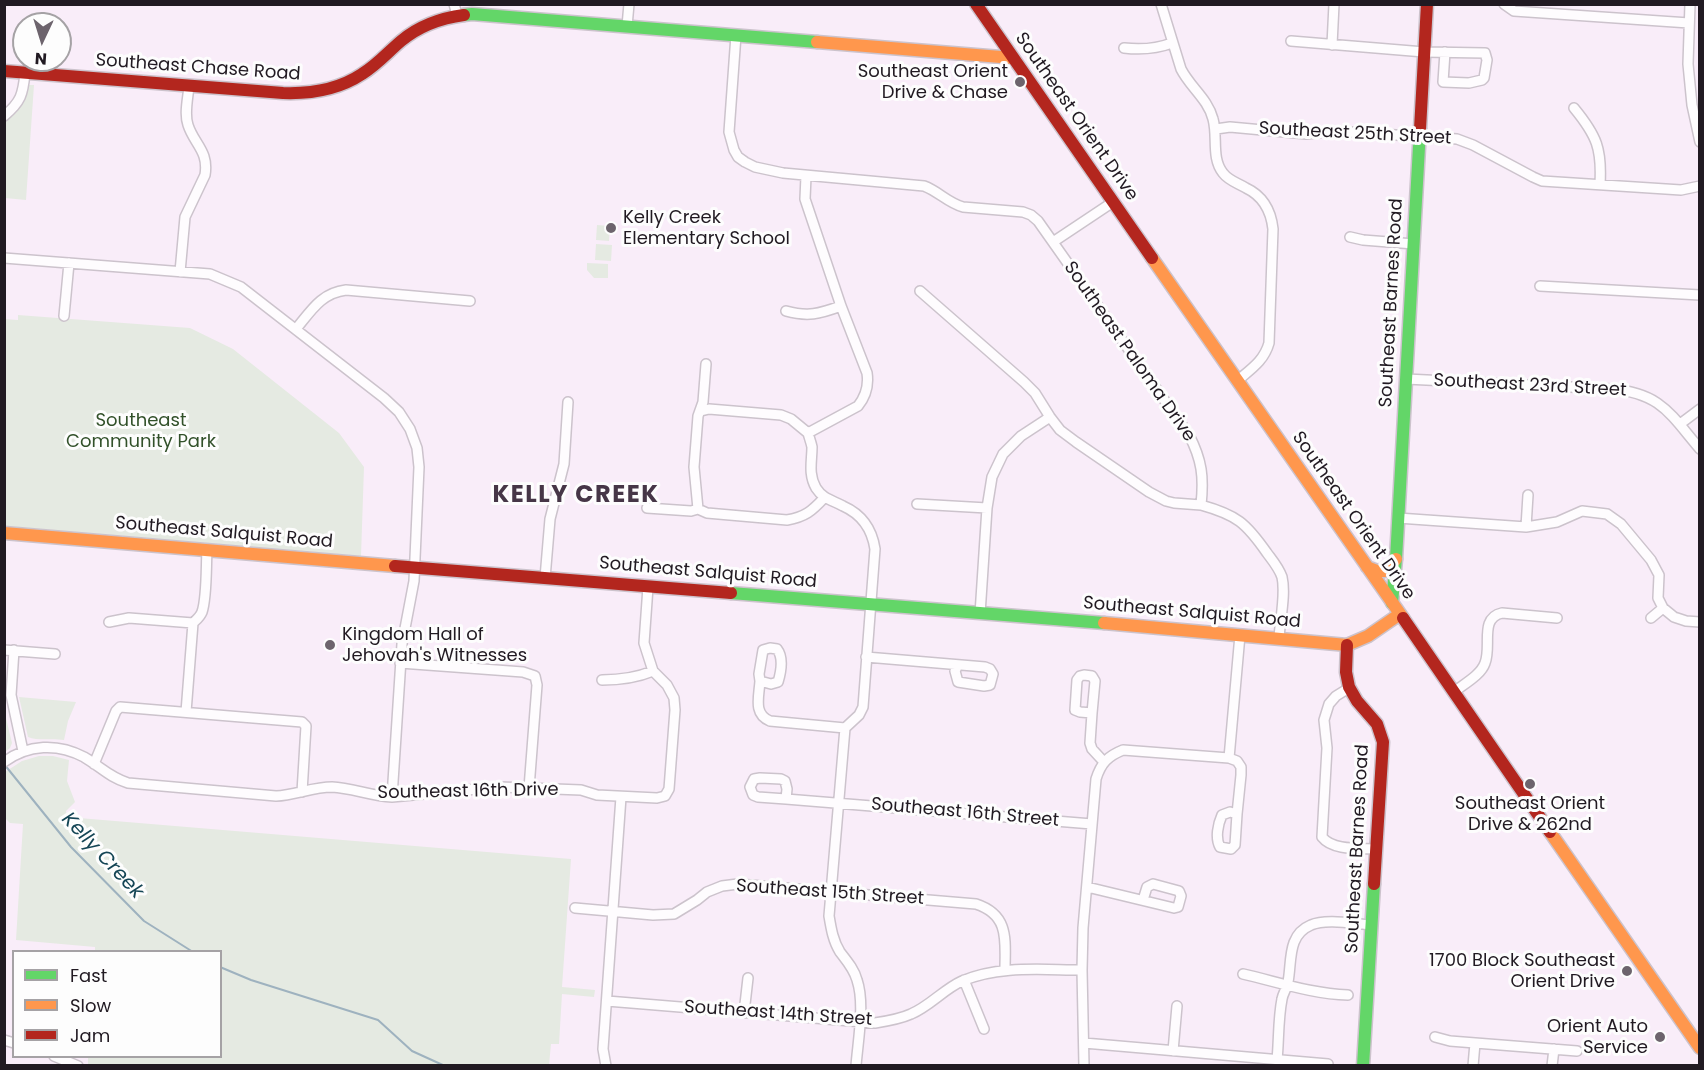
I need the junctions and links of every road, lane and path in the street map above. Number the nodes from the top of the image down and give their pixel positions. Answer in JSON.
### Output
{"nodes":[{"id":1,"x":629,"y":4,"type":"edge"},
{"id":2,"x":976,"y":4,"type":"edge"},
{"id":3,"x":1161,"y":4,"type":"edge"},
{"id":4,"x":1334,"y":4,"type":"edge"},
{"id":5,"x":1427,"y":4,"type":"edge"},
{"id":6,"x":1504,"y":4,"type":"edge"},
{"id":7,"x":1690,"y":4,"type":"edge"},
{"id":8,"x":1538,"y":9,"type":"edge"},
{"id":9,"x":456,"y":10,"type":"edge"},
{"id":10,"x":1689,"y":23,"type":"junction"},
{"id":11,"x":627,"y":26,"type":"junction"},
{"id":12,"x":736,"y":35,"type":"junction"},
{"id":13,"x":1291,"y":41,"type":"dead end"},
{"id":14,"x":1172,"y":42,"type":"junction"},
{"id":15,"x":1332,"y":45,"type":"junction"},
{"id":16,"x":1124,"y":48,"type":"dead end"},
{"id":17,"x":1424,"y":52,"type":"junction"},
{"id":18,"x":1444,"y":52,"type":"junction"},
{"id":19,"x":1013,"y":58,"type":"junction"},
{"id":20,"x":4,"y":71,"type":"edge"},
{"id":21,"x":25,"y":73,"type":"junction"},
{"id":22,"x":1423,"y":81,"type":"junction"},
{"id":23,"x":1443,"y":82,"type":"junction"},
{"id":24,"x":189,"y":86,"type":"junction"},
{"id":25,"x":1574,"y":108,"type":"dead end"},
{"id":26,"x":4,"y":116,"type":"edge"},
{"id":27,"x":1215,"y":129,"type":"junction"},
{"id":28,"x":1420,"y":137,"type":"junction"},
{"id":29,"x":1700,"y":142,"type":"edge"},
{"id":30,"x":806,"y":176,"type":"junction"},
{"id":31,"x":1600,"y":184,"type":"junction"},
{"id":32,"x":1700,"y":186,"type":"edge"},
{"id":33,"x":1113,"y":202,"type":"junction"},
{"id":34,"x":1350,"y":237,"type":"dead end"},
{"id":35,"x":1053,"y":242,"type":"junction"},
{"id":36,"x":1413,"y":244,"type":"junction"},
{"id":37,"x":4,"y":258,"type":"edge"},
{"id":38,"x":69,"y":263,"type":"junction"},
{"id":39,"x":180,"y":272,"type":"junction"},
{"id":40,"x":1540,"y":286,"type":"dead end"},
{"id":41,"x":920,"y":291,"type":"dead end"},
{"id":42,"x":1700,"y":295,"type":"edge"},
{"id":43,"x":470,"y":301,"type":"dead end"},
{"id":44,"x":841,"y":306,"type":"junction"},
{"id":45,"x":786,"y":311,"type":"dead end"},
{"id":46,"x":64,"y":316,"type":"dead end"},
{"id":47,"x":296,"y":329,"type":"junction"},
{"id":48,"x":706,"y":364,"type":"dead end"},
{"id":49,"x":1406,"y":379,"type":"junction"},
{"id":50,"x":1237,"y":381,"type":"junction"},
{"id":51,"x":568,"y":402,"type":"dead end"},
{"id":52,"x":1700,"y":409,"type":"edge"},
{"id":53,"x":700,"y":411,"type":"junction"},
{"id":54,"x":1050,"y":417,"type":"junction"},
{"id":55,"x":1680,"y":424,"type":"junction"},
{"id":56,"x":808,"y":433,"type":"junction"},
{"id":57,"x":1700,"y":449,"type":"edge"},
{"id":58,"x":1528,"y":495,"type":"dead end"},
{"id":59,"x":824,"y":498,"type":"junction"},
{"id":60,"x":917,"y":504,"type":"dead end"},
{"id":61,"x":1201,"y":506,"type":"junction"},
{"id":62,"x":647,"y":508,"type":"dead end"},
{"id":63,"x":987,"y":508,"type":"junction"},
{"id":64,"x":698,"y":509,"type":"junction"},
{"id":65,"x":1398,"y":518,"type":"junction"},
{"id":66,"x":1526,"y":527,"type":"junction"},
{"id":67,"x":4,"y":533,"type":"edge"},
{"id":68,"x":207,"y":550,"type":"junction"},
{"id":69,"x":1396,"y":559,"type":"junction"},
{"id":70,"x":415,"y":567,"type":"junction"},
{"id":71,"x":1367,"y":567,"type":"junction"},
{"id":72,"x":545,"y":578,"type":"junction"},
{"id":73,"x":648,"y":586,"type":"junction"},
{"id":74,"x":1392,"y":603,"type":"junction"},
{"id":75,"x":871,"y":605,"type":"junction"},
{"id":76,"x":1663,"y":609,"type":"junction"},
{"id":77,"x":980,"y":614,"type":"junction"},
{"id":78,"x":1400,"y":614,"type":"junction"},
{"id":79,"x":1557,"y":618,"type":"dead end"},
{"id":80,"x":1650,"y":618,"type":"dead end"},
{"id":81,"x":1700,"y":621,"type":"edge"},
{"id":82,"x":109,"y":622,"type":"dead end"},
{"id":83,"x":193,"y":623,"type":"junction"},
{"id":84,"x":1240,"y":635,"type":"junction"},
{"id":85,"x":1279,"y":638,"type":"junction"},
{"id":86,"x":1347,"y":645,"type":"junction"},
{"id":87,"x":9,"y":650,"type":"edge"},
{"id":88,"x":54,"y":654,"type":"dead end"},
{"id":89,"x":866,"y":657,"type":"junction"},
{"id":90,"x":400,"y":663,"type":"junction"},
{"id":91,"x":1485,"y":664,"type":"junction"},
{"id":92,"x":958,"y":665,"type":"dead end"},
{"id":93,"x":612,"y":669,"type":"dead end"},
{"id":94,"x":1496,"y":669,"type":"dead end"},
{"id":95,"x":653,"y":671,"type":"junction"},
{"id":96,"x":602,"y":680,"type":"dead end"},
{"id":97,"x":612,"y":680,"type":"junction"},
{"id":98,"x":760,"y":681,"type":"dead end"},
{"id":99,"x":1349,"y":688,"type":"junction"},
{"id":100,"x":1454,"y":692,"type":"junction"},
{"id":101,"x":186,"y":712,"type":"junction"},
{"id":102,"x":1092,"y":713,"type":"dead end"},
{"id":103,"x":844,"y":728,"type":"junction"},
{"id":104,"x":23,"y":751,"type":"junction"},
{"id":105,"x":1229,"y":758,"type":"junction"},
{"id":106,"x":4,"y":762,"type":"edge"},
{"id":107,"x":1104,"y":762,"type":"junction"},
{"id":108,"x":94,"y":764,"type":"junction"},
{"id":109,"x":529,"y":788,"type":"junction"},
{"id":110,"x":302,"y":792,"type":"junction"},
{"id":111,"x":392,"y":796,"type":"junction"},
{"id":112,"x":621,"y":797,"type":"junction"},
{"id":113,"x":786,"y":799,"type":"dead end"},
{"id":114,"x":838,"y":803,"type":"junction"},
{"id":115,"x":1238,"y":814,"type":"dead end"},
{"id":116,"x":1092,"y":824,"type":"junction"},
{"id":117,"x":1377,"y":849,"type":"junction"},
{"id":118,"x":1087,"y":887,"type":"junction"},
{"id":119,"x":831,"y":891,"type":"junction"},
{"id":120,"x":1143,"y":900,"type":"dead end"},
{"id":121,"x":575,"y":908,"type":"dead end"},
{"id":122,"x":612,"y":911,"type":"junction"},
{"id":123,"x":1372,"y":925,"type":"junction"},
{"id":124,"x":1005,"y":970,"type":"junction"},
{"id":125,"x":1082,"y":970,"type":"junction"},
{"id":126,"x":1243,"y":974,"type":"dead end"},
{"id":127,"x":748,"y":978,"type":"dead end"},
{"id":128,"x":964,"y":980,"type":"junction"},
{"id":129,"x":1288,"y":985,"type":"junction"},
{"id":130,"x":1348,"y":995,"type":"dead end"},
{"id":131,"x":607,"y":1001,"type":"junction"},
{"id":132,"x":1177,"y":1006,"type":"dead end"},
{"id":133,"x":744,"y":1013,"type":"junction"},
{"id":134,"x":860,"y":1023,"type":"junction"},
{"id":135,"x":984,"y":1029,"type":"dead end"},
{"id":136,"x":1435,"y":1037,"type":"dead end"},
{"id":137,"x":1084,"y":1043,"type":"junction"},
{"id":138,"x":1475,"y":1043,"type":"junction"},
{"id":139,"x":1700,"y":1048,"type":"edge"},
{"id":140,"x":1554,"y":1049,"type":"junction"},
{"id":141,"x":1173,"y":1051,"type":"junction"},
{"id":142,"x":1577,"y":1051,"type":"dead end"},
{"id":143,"x":59,"y":1058,"type":"edge"},
{"id":144,"x":1277,"y":1060,"type":"junction"},
{"id":145,"x":1328,"y":1064,"type":"dead end"},
{"id":146,"x":78,"y":1065,"type":"edge"},
{"id":147,"x":606,"y":1065,"type":"edge"},
{"id":148,"x":856,"y":1065,"type":"edge"},
{"id":149,"x":1084,"y":1065,"type":"edge"},
{"id":150,"x":1363,"y":1065,"type":"edge"},
{"id":151,"x":1473,"y":1065,"type":"edge"},
{"id":152,"x":1552,"y":1065,"type":"edge"}],
"edges":[{"from":1,"to":11,"type":"street"},
{"from":2,"to":19,"type":"street","name":"Southeast Orient Drive"},
{"from":3,"to":14,"type":"street"},
{"from":4,"to":15,"type":"street"},
{"from":5,"to":17,"type":"street","name":"Southeast Barnes Road"},
{"from":6,"to":8,"type":"street"},
{"from":7,"to":10,"type":"street"},
{"from":8,"to":10,"type":"street"},
{"from":9,"to":11,"type":"street","name":"Southeast Chase Road"},
{"from":9,"to":24,"type":"street","name":"Southeast Chase Road"},
{"from":10,"to":29,"type":"street"},
{"from":11,"to":12,"type":"street","name":"Southeast Chase Road"},
{"from":12,"to":19,"type":"street","name":"Southeast Chase Road"},
{"from":12,"to":30,"type":"street"},
{"from":13,"to":15,"type":"street"},
{"from":14,"to":16,"type":"street"},
{"from":14,"to":27,"type":"street"},
{"from":15,"to":17,"type":"street"},
{"from":17,"to":18,"type":"street"},
{"from":17,"to":22,"type":"street","name":"Southeast Barnes Road"},
{"from":18,"to":23,"type":"street"},
{"from":18,"to":23,"type":"street"},
{"from":19,"to":33,"type":"street","name":"Southeast Orient Drive"},
{"from":20,"to":21,"type":"street","name":"Southeast Chase Road"},
{"from":21,"to":24,"type":"street","name":"Southeast Chase Road"},
{"from":21,"to":26,"type":"street"},
{"from":22,"to":23,"type":"street"},
{"from":22,"to":28,"type":"street","name":"Southeast Barnes Road"},
{"from":24,"to":39,"type":"street"},
{"from":25,"to":31,"type":"street"},
{"from":27,"to":28,"type":"street","name":"Southeast 25th Street"},
{"from":27,"to":50,"type":"street"},
{"from":28,"to":31,"type":"street","name":"Southeast 25th Street"},
{"from":28,"to":36,"type":"street","name":"Southeast Barnes Road"},
{"from":30,"to":35,"type":"street","name":"Southeast Paloma Drive"},
{"from":30,"to":44,"type":"street"},
{"from":31,"to":32,"type":"street","name":"Southeast 25th Street"},
{"from":33,"to":35,"type":"street"},
{"from":33,"to":50,"type":"street","name":"Southeast Orient Drive"},
{"from":34,"to":36,"type":"street"},
{"from":35,"to":61,"type":"street","name":"Southeast Paloma Drive"},
{"from":36,"to":49,"type":"street","name":"Southeast Barnes Road"},
{"from":37,"to":38,"type":"street"},
{"from":38,"to":39,"type":"street"},
{"from":38,"to":46,"type":"street"},
{"from":39,"to":47,"type":"street"},
{"from":40,"to":42,"type":"street"},
{"from":41,"to":54,"type":"street"},
{"from":43,"to":47,"type":"street"},
{"from":44,"to":45,"type":"street"},
{"from":44,"to":56,"type":"street"},
{"from":47,"to":70,"type":"street"},
{"from":48,"to":53,"type":"street"},
{"from":49,"to":55,"type":"street","name":"Southeast 23rd Street"},
{"from":49,"to":65,"type":"street","name":"Southeast Barnes Road"},
{"from":50,"to":71,"type":"street","name":"Southeast Orient Drive"},
{"from":51,"to":72,"type":"street"},
{"from":52,"to":55,"type":"street"},
{"from":53,"to":56,"type":"street"},
{"from":53,"to":64,"type":"street"},
{"from":54,"to":61,"type":"street"},
{"from":54,"to":63,"type":"street"},
{"from":55,"to":57,"type":"street","name":"Southeast 23rd Street"},
{"from":56,"to":59,"type":"street"},
{"from":58,"to":66,"type":"street"},
{"from":59,"to":64,"type":"street"},
{"from":59,"to":75,"type":"street"},
{"from":60,"to":63,"type":"street"},
{"from":61,"to":85,"type":"street"},
{"from":62,"to":64,"type":"street"},
{"from":63,"to":77,"type":"street"},
{"from":65,"to":66,"type":"street"},
{"from":65,"to":69,"type":"street","name":"Southeast Barnes Road"},
{"from":66,"to":76,"type":"street"},
{"from":67,"to":68,"type":"street","name":"Southeast Salquist Road"},
{"from":68,"to":70,"type":"street","name":"Southeast Salquist Road"},
{"from":68,"to":83,"type":"street"},
{"from":69,"to":71,"type":"street"},
{"from":69,"to":74,"type":"street","name":"Southeast Barnes Road"},
{"from":70,"to":72,"type":"street","name":"Southeast Salquist Road"},
{"from":70,"to":90,"type":"street"},
{"from":71,"to":74,"type":"street","name":"Southeast Orient Drive"},
{"from":72,"to":73,"type":"street","name":"Southeast Salquist Road"},
{"from":73,"to":75,"type":"street","name":"Southeast Salquist Road"},
{"from":73,"to":95,"type":"street"},
{"from":74,"to":78,"type":"street","name":"Southeast Orient Drive"},
{"from":75,"to":77,"type":"street","name":"Southeast Salquist Road"},
{"from":75,"to":89,"type":"street"},
{"from":76,"to":80,"type":"street"},
{"from":76,"to":81,"type":"street"},
{"from":77,"to":84,"type":"street","name":"Southeast Salquist Road"},
{"from":78,"to":86,"type":"street"},
{"from":78,"to":100,"type":"street","name":"Southeast Orient Drive"},
{"from":79,"to":91,"type":"street"},
{"from":82,"to":83,"type":"street"},
{"from":83,"to":101,"type":"street"},
{"from":84,"to":85,"type":"street","name":"Southeast Salquist Road"},
{"from":84,"to":105,"type":"street"},
{"from":85,"to":86,"type":"street","name":"Southeast Salquist Road"},
{"from":86,"to":99,"type":"street"},
{"from":87,"to":88,"type":"street"},
{"from":87,"to":104,"type":"street"},
{"from":89,"to":92,"type":"street"},
{"from":89,"to":103,"type":"street"},
{"from":90,"to":109,"type":"street"},
{"from":90,"to":111,"type":"street"},
{"from":91,"to":94,"type":"street"},
{"from":91,"to":100,"type":"street"},
{"from":93,"to":97,"type":"street"},
{"from":95,"to":97,"type":"street"},
{"from":95,"to":112,"type":"street","name":"Southeast 16th Drive"},
{"from":96,"to":97,"type":"street"},
{"from":98,"to":103,"type":"street"},
{"from":99,"to":117,"type":"street","name":"Southeast Barnes Road"},
{"from":99,"to":117,"type":"street"},
{"from":100,"to":139,"type":"street","name":"Southeast Orient Drive"},
{"from":101,"to":108,"type":"street"},
{"from":101,"to":110,"type":"street"},
{"from":102,"to":107,"type":"street"},
{"from":103,"to":114,"type":"street"},
{"from":104,"to":106,"type":"street","name":"Southeast 16th Drive"},
{"from":104,"to":108,"type":"street","name":"Southeast 16th Drive"},
{"from":105,"to":107,"type":"street"},
{"from":105,"to":115,"type":"street"},
{"from":107,"to":116,"type":"street"},
{"from":108,"to":110,"type":"street","name":"Southeast 16th Drive"},
{"from":109,"to":111,"type":"street","name":"Southeast 16th Drive"},
{"from":109,"to":112,"type":"street","name":"Southeast 16th Drive"},
{"from":110,"to":111,"type":"street","name":"Southeast 16th Drive"},
{"from":112,"to":122,"type":"street"},
{"from":113,"to":114,"type":"street","name":"Southeast 16th Street"},
{"from":114,"to":116,"type":"street","name":"Southeast 16th Street"},
{"from":114,"to":119,"type":"street"},
{"from":116,"to":118,"type":"street"},
{"from":117,"to":123,"type":"street","name":"Southeast Barnes Road"},
{"from":118,"to":120,"type":"street"},
{"from":118,"to":125,"type":"street"},
{"from":119,"to":122,"type":"street","name":"Southeast 15th Street"},
{"from":119,"to":124,"type":"street","name":"Southeast 15th Street"},
{"from":119,"to":134,"type":"street"},
{"from":121,"to":122,"type":"street","name":"Southeast 15th Street"},
{"from":122,"to":131,"type":"street"},
{"from":123,"to":129,"type":"street"},
{"from":123,"to":150,"type":"street","name":"Southeast Barnes Road"},
{"from":124,"to":125,"type":"street","name":"Southeast 14th Street"},
{"from":124,"to":128,"type":"street","name":"Southeast 14th Street"},
{"from":125,"to":137,"type":"street"},
{"from":126,"to":129,"type":"street"},
{"from":127,"to":133,"type":"street"},
{"from":128,"to":134,"type":"street","name":"Southeast 14th Street"},
{"from":128,"to":135,"type":"street"},
{"from":129,"to":130,"type":"street"},
{"from":129,"to":144,"type":"street"},
{"from":131,"to":133,"type":"street","name":"Southeast 14th Street"},
{"from":131,"to":147,"type":"street"},
{"from":132,"to":141,"type":"street"},
{"from":133,"to":134,"type":"street","name":"Southeast 14th Street"},
{"from":134,"to":148,"type":"street"},
{"from":136,"to":138,"type":"street"},
{"from":137,"to":141,"type":"street"},
{"from":137,"to":149,"type":"street"},
{"from":138,"to":140,"type":"street"},
{"from":138,"to":151,"type":"street"},
{"from":140,"to":142,"type":"street"},
{"from":140,"to":152,"type":"street"},
{"from":141,"to":144,"type":"street"},
{"from":143,"to":146,"type":"street"},
{"from":144,"to":145,"type":"street"}]}
